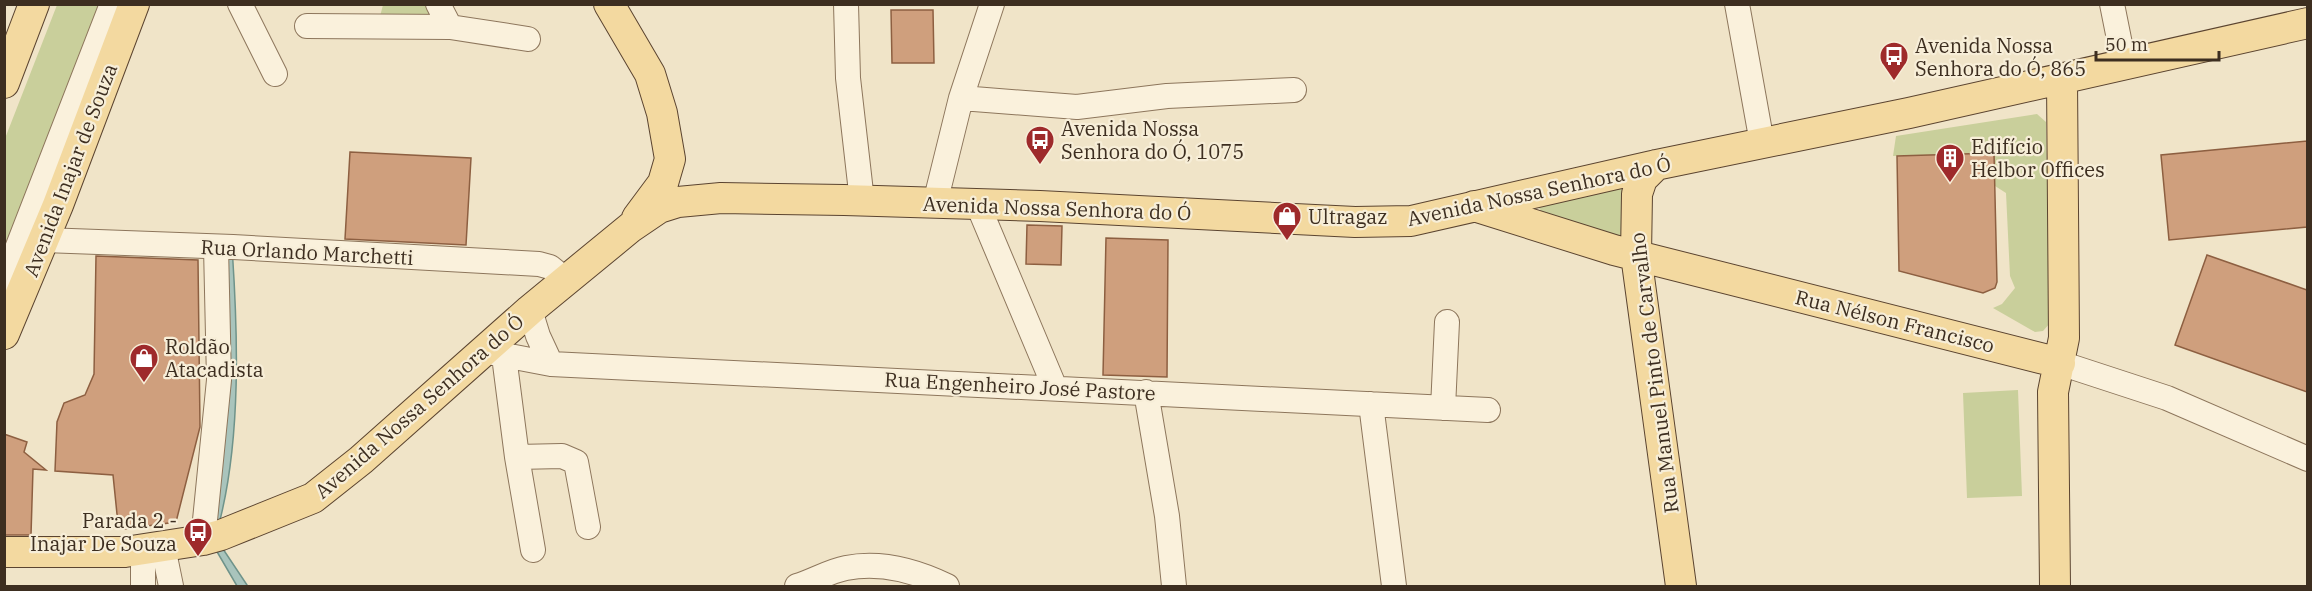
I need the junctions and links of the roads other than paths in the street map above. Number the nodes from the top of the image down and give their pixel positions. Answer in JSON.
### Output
{"nodes":[{"id":1,"x":34,"y":4,"type":"edge"},
{"id":2,"x":112,"y":4,"type":"edge"},
{"id":3,"x":134,"y":4,"type":"edge"},
{"id":4,"x":240,"y":4,"type":"edge"},
{"id":5,"x":438,"y":4,"type":"edge"},
{"id":6,"x":609,"y":4,"type":"edge"},
{"id":7,"x":846,"y":4,"type":"edge"},
{"id":8,"x":992,"y":4,"type":"edge"},
{"id":9,"x":1737,"y":4,"type":"edge"},
{"id":10,"x":2112,"y":4,"type":"edge"},
{"id":11,"x":372,"y":15,"type":"edge"},
{"id":12,"x":2307,"y":23,"type":"edge"},
{"id":13,"x":307,"y":27,"type":"dead end"},
{"id":14,"x":450,"y":27,"type":"junction"},
{"id":15,"x":528,"y":39,"type":"dead end"},
{"id":16,"x":2124,"y":64,"type":"junction"},
{"id":17,"x":275,"y":74,"type":"dead end"},
{"id":18,"x":2062,"y":80,"type":"junction"},
{"id":19,"x":4,"y":83,"type":"edge"},
{"id":20,"x":1294,"y":90,"type":"dead end"},
{"id":21,"x":961,"y":98,"type":"junction"},
{"id":22,"x":1762,"y":143,"type":"junction"},
{"id":23,"x":670,"y":159,"type":"junction"},
{"id":24,"x":1656,"y":165,"type":"junction"},
{"id":25,"x":721,"y":198,"type":"junction"},
{"id":26,"x":862,"y":201,"type":"junction"},
{"id":27,"x":935,"y":203,"type":"junction"},
{"id":28,"x":978,"y":205,"type":"junction"},
{"id":29,"x":1474,"y":206,"type":"junction"},
{"id":30,"x":631,"y":227,"type":"junction"},
{"id":31,"x":44,"y":240,"type":"junction"},
{"id":32,"x":216,"y":247,"type":"junction"},
{"id":33,"x":1636,"y":255,"type":"junction"},
{"id":34,"x":566,"y":279,"type":"junction"},
{"id":35,"x":4,"y":282,"type":"edge"},
{"id":36,"x":530,"y":310,"type":"junction"},
{"id":37,"x":1446,"y":322,"type":"dead end"},
{"id":38,"x":4,"y":334,"type":"edge"},
{"id":39,"x":494,"y":354,"type":"junction"},
{"id":40,"x":2060,"y":363,"type":"junction"},
{"id":41,"x":551,"y":364,"type":"junction"},
{"id":42,"x":1055,"y":388,"type":"junction"},
{"id":43,"x":1146,"y":392,"type":"junction"},
{"id":44,"x":1371,"y":404,"type":"junction"},
{"id":45,"x":1443,"y":408,"type":"junction"},
{"id":46,"x":1488,"y":411,"type":"dead end"},
{"id":47,"x":517,"y":457,"type":"junction"},
{"id":48,"x":2307,"y":459,"type":"edge"},
{"id":49,"x":588,"y":527,"type":"dead end"},
{"id":50,"x":203,"y":540,"type":"junction"},
{"id":51,"x":153,"y":548,"type":"junction"},
{"id":52,"x":533,"y":550,"type":"dead end"},
{"id":53,"x":4,"y":552,"type":"edge"},
{"id":54,"x":143,"y":586,"type":"edge"},
{"id":55,"x":171,"y":586,"type":"edge"},
{"id":56,"x":797,"y":586,"type":"edge"},
{"id":57,"x":947,"y":586,"type":"edge"},
{"id":58,"x":1173,"y":586,"type":"edge"},
{"id":59,"x":1394,"y":586,"type":"edge"},
{"id":60,"x":1681,"y":586,"type":"edge"},
{"id":61,"x":2055,"y":586,"type":"edge"}],
"edges":[{"from":1,"to":19,"type":"main road"},
{"from":2,"to":35,"type":"street"},
{"from":3,"to":31,"type":"main road","name":"Avenida Inajar de Souza"},
{"from":4,"to":17,"type":"street"},
{"from":5,"to":14,"type":"street"},
{"from":6,"to":23,"type":"main road"},
{"from":7,"to":26,"type":"street"},
{"from":8,"to":21,"type":"street"},
{"from":9,"to":22,"type":"street"},
{"from":10,"to":16,"type":"street"},
{"from":11,"to":13,"type":"street"},
{"from":11,"to":14,"type":"street"},
{"from":12,"to":16,"type":"main road","name":"Avenida Nossa Senhora do Ó"},
{"from":14,"to":15,"type":"street"},
{"from":16,"to":18,"type":"main road","name":"Avenida Nossa Senhora do Ó"},
{"from":18,"to":22,"type":"main road","name":"Avenida Nossa Senhora do Ó"},
{"from":18,"to":40,"type":"main road"},
{"from":20,"to":21,"type":"street"},
{"from":21,"to":27,"type":"street"},
{"from":22,"to":24,"type":"main road","name":"Avenida Nossa Senhora do Ó"},
{"from":23,"to":25,"type":"main road","name":"Avenida Nossa Senhora do Ó"},
{"from":23,"to":30,"type":"main road","name":"Avenida Nossa Senhora do Ó"},
{"from":24,"to":29,"type":"main road","name":"Avenida Nossa Senhora do Ó"},
{"from":24,"to":33,"type":"main road","name":"Rua Manuel Pinto de Carvalho"},
{"from":25,"to":26,"type":"main road","name":"Avenida Nossa Senhora do Ó"},
{"from":25,"to":30,"type":"main road","name":"Avenida Nossa Senhora do Ó"},
{"from":26,"to":27,"type":"main road","name":"Avenida Nossa Senhora do Ó"},
{"from":27,"to":28,"type":"main road","name":"Avenida Nossa Senhora do Ó"},
{"from":28,"to":29,"type":"main road","name":"Avenida Nossa Senhora do Ó"},
{"from":28,"to":42,"type":"street"},
{"from":29,"to":33,"type":"main road","name":"Rua Nélson Francisco"},
{"from":30,"to":34,"type":"main road","name":"Avenida Nossa Senhora do Ó"},
{"from":31,"to":32,"type":"street","name":"Rua Orlando Marchetti"},
{"from":31,"to":38,"type":"main road","name":"Avenida Inajar de Souza"},
{"from":32,"to":34,"type":"street","name":"Rua Orlando Marchetti"},
{"from":32,"to":50,"type":"street"},
{"from":33,"to":40,"type":"main road","name":"Rua Nélson Francisco"},
{"from":33,"to":60,"type":"main road","name":"Rua Manuel Pinto de Carvalho"},
{"from":34,"to":36,"type":"main road","name":"Avenida Nossa Senhora do Ó"},
{"from":36,"to":39,"type":"main road","name":"Avenida Nossa Senhora do Ó"},
{"from":36,"to":41,"type":"street"},
{"from":37,"to":45,"type":"street"},
{"from":39,"to":41,"type":"street","name":"Rua Engenheiro José Pastore"},
{"from":39,"to":47,"type":"street"},
{"from":39,"to":50,"type":"main road","name":"Avenida Nossa Senhora do Ó"},
{"from":40,"to":48,"type":"street","name":"Rua Nélson Francisco"},
{"from":40,"to":61,"type":"main road"},
{"from":41,"to":42,"type":"street","name":"Rua Engenheiro José Pastore"},
{"from":42,"to":43,"type":"street","name":"Rua Engenheiro José Pastore"},
{"from":43,"to":44,"type":"street","name":"Rua Engenheiro José Pastore"},
{"from":43,"to":58,"type":"street"},
{"from":44,"to":45,"type":"street","name":"Rua Engenheiro José Pastore"},
{"from":44,"to":59,"type":"street"},
{"from":45,"to":46,"type":"street","name":"Rua Engenheiro José Pastore"},
{"from":47,"to":49,"type":"street"},
{"from":47,"to":52,"type":"street"},
{"from":50,"to":51,"type":"main road","name":"Avenida Nossa Senhora do Ó"},
{"from":51,"to":53,"type":"main road","name":"Avenida Nossa Senhora do Ó"},
{"from":51,"to":54,"type":"street"},
{"from":51,"to":55,"type":"street"},
{"from":56,"to":57,"type":"street"}]}
